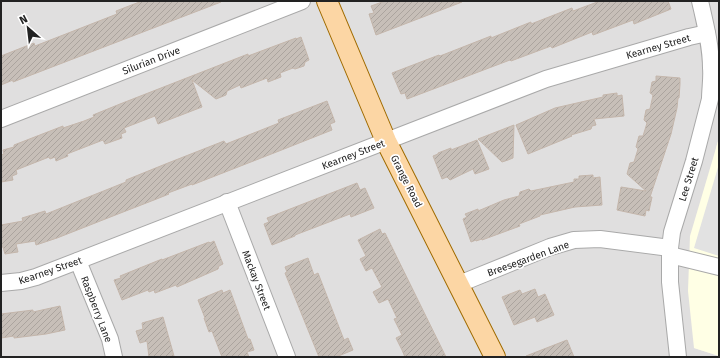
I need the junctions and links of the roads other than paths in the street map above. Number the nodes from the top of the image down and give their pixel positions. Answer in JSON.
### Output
{"nodes":[{"id":1,"x":302,"y":1,"type":"edge"},
{"id":2,"x":327,"y":1,"type":"edge"},
{"id":3,"x":700,"y":1,"type":"edge"},
{"id":4,"x":708,"y":33,"type":"junction"},
{"id":5,"x":714,"y":93,"type":"edge"},
{"id":6,"x":1,"y":119,"type":"edge"},
{"id":7,"x":386,"y":141,"type":"junction"},
{"id":8,"x":227,"y":202,"type":"junction"},
{"id":9,"x":670,"y":252,"type":"junction"},
{"id":10,"x":78,"y":261,"type":"junction"},
{"id":11,"x":719,"y":267,"type":"edge"},
{"id":12,"x":1,"y":283,"type":"edge"},
{"id":13,"x":459,"y":284,"type":"junction"},
{"id":14,"x":114,"y":357,"type":"edge"},
{"id":15,"x":287,"y":357,"type":"edge"},
{"id":16,"x":495,"y":357,"type":"edge"},
{"id":17,"x":678,"y":357,"type":"edge"}],
"edges":[{"from":1,"to":6,"type":"street","name":"Silurian Drive"},
{"from":2,"to":7,"type":"main road","name":"Grange Road"},
{"from":3,"to":4,"type":"street","name":"Lee Street"},
{"from":4,"to":5,"type":"street","name":"Lee Street"},
{"from":4,"to":7,"type":"street","name":"Kearney Street"},
{"from":5,"to":9,"type":"street","name":"Lee Street"},
{"from":7,"to":8,"type":"street","name":"Kearney Street"},
{"from":7,"to":13,"type":"main road","name":"Grange Road"},
{"from":8,"to":10,"type":"street","name":"Kearney Street"},
{"from":8,"to":15,"type":"street","name":"Mackay Street"},
{"from":9,"to":11,"type":"street","name":"Breesegarden Lane"},
{"from":9,"to":13,"type":"street","name":"Breesegarden Lane"},
{"from":9,"to":17,"type":"street","name":"Lee Street"},
{"from":10,"to":12,"type":"street","name":"Kearney Street"},
{"from":10,"to":14,"type":"street","name":"Raspberry Lane"},
{"from":13,"to":16,"type":"main road","name":"Grange Road"}]}
